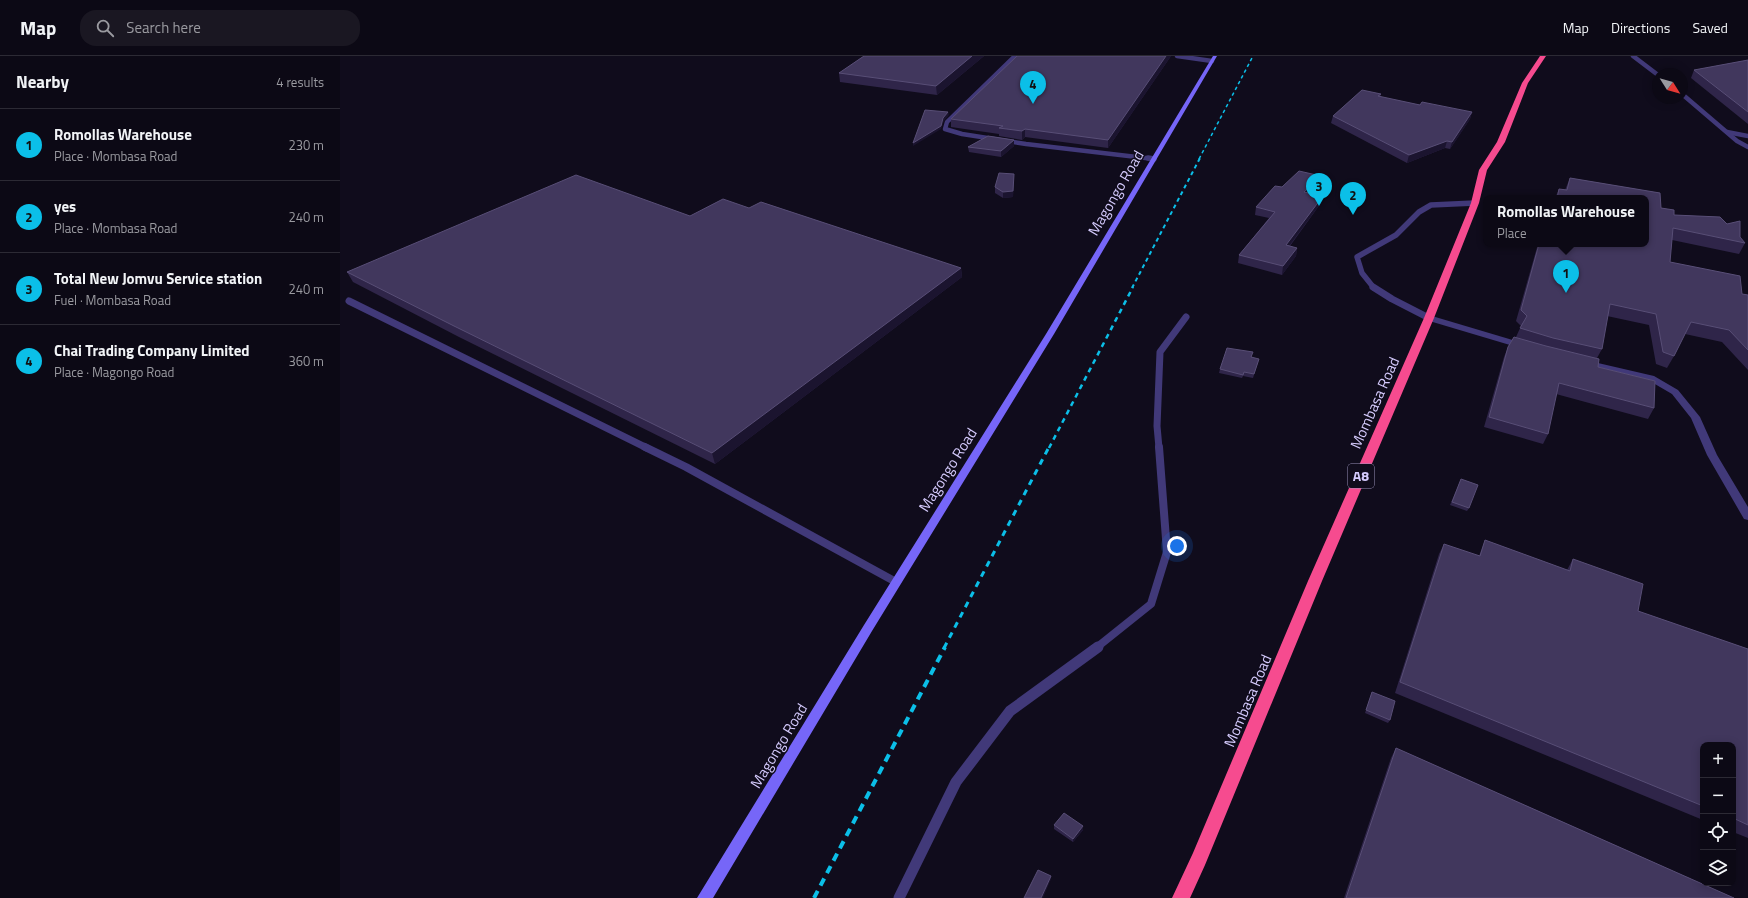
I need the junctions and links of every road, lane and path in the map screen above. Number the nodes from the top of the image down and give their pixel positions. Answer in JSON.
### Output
{"nodes":[{"id":1,"x":1015,"y":56,"type":"edge"},
{"id":2,"x":1177,"y":56,"type":"edge"},
{"id":3,"x":1543,"y":56,"type":"edge"},
{"id":4,"x":1633,"y":56,"type":"edge"},
{"id":5,"x":1214,"y":59,"type":"edge"},
{"id":6,"x":1652,"y":70,"type":"edge"},
{"id":7,"x":1688,"y":99,"type":"edge"},
{"id":8,"x":1727,"y":132,"type":"junction"},
{"id":9,"x":1748,"y":136,"type":"edge"},
{"id":10,"x":1748,"y":147,"type":"edge"},
{"id":11,"x":1154,"y":159,"type":"junction"},
{"id":12,"x":1475,"y":203,"type":"junction"},
{"id":13,"x":349,"y":300,"type":"dead end"},
{"id":14,"x":1186,"y":317,"type":"dead end"},
{"id":15,"x":1430,"y":318,"type":"junction"},
{"id":16,"x":1531,"y":349,"type":"edge"},
{"id":17,"x":1574,"y":360,"type":"edge"},
{"id":18,"x":1748,"y":516,"type":"edge"},
{"id":19,"x":896,"y":582,"type":"junction"},
{"id":20,"x":705,"y":898,"type":"edge"},
{"id":21,"x":899,"y":898,"type":"edge"},
{"id":22,"x":1181,"y":898,"type":"edge"}],
"edges":[{"from":1,"to":11,"type":"lane"},
{"from":2,"to":5,"type":"lane"},
{"from":3,"to":12,"type":"highway","name":"Mombasa Road","number":"A8"},
{"from":4,"to":6,"type":"lane"},
{"from":5,"to":11,"type":"street","name":"Magongo Road"},
{"from":7,"to":8,"type":"lane"},
{"from":8,"to":9,"type":"lane"},
{"from":8,"to":10,"type":"lane"},
{"from":11,"to":19,"type":"street","name":"Magongo Road"},
{"from":12,"to":15,"type":"highway","name":"Mombasa Road","number":"A8"},
{"from":12,"to":15,"type":"lane"},
{"from":13,"to":19,"type":"lane"},
{"from":14,"to":21,"type":"lane"},
{"from":15,"to":16,"type":"street"},
{"from":15,"to":22,"type":"highway","name":"Mombasa Road","number":"A8"},
{"from":17,"to":18,"type":"street"},
{"from":19,"to":20,"type":"street","name":"Magongo Road"}]}
